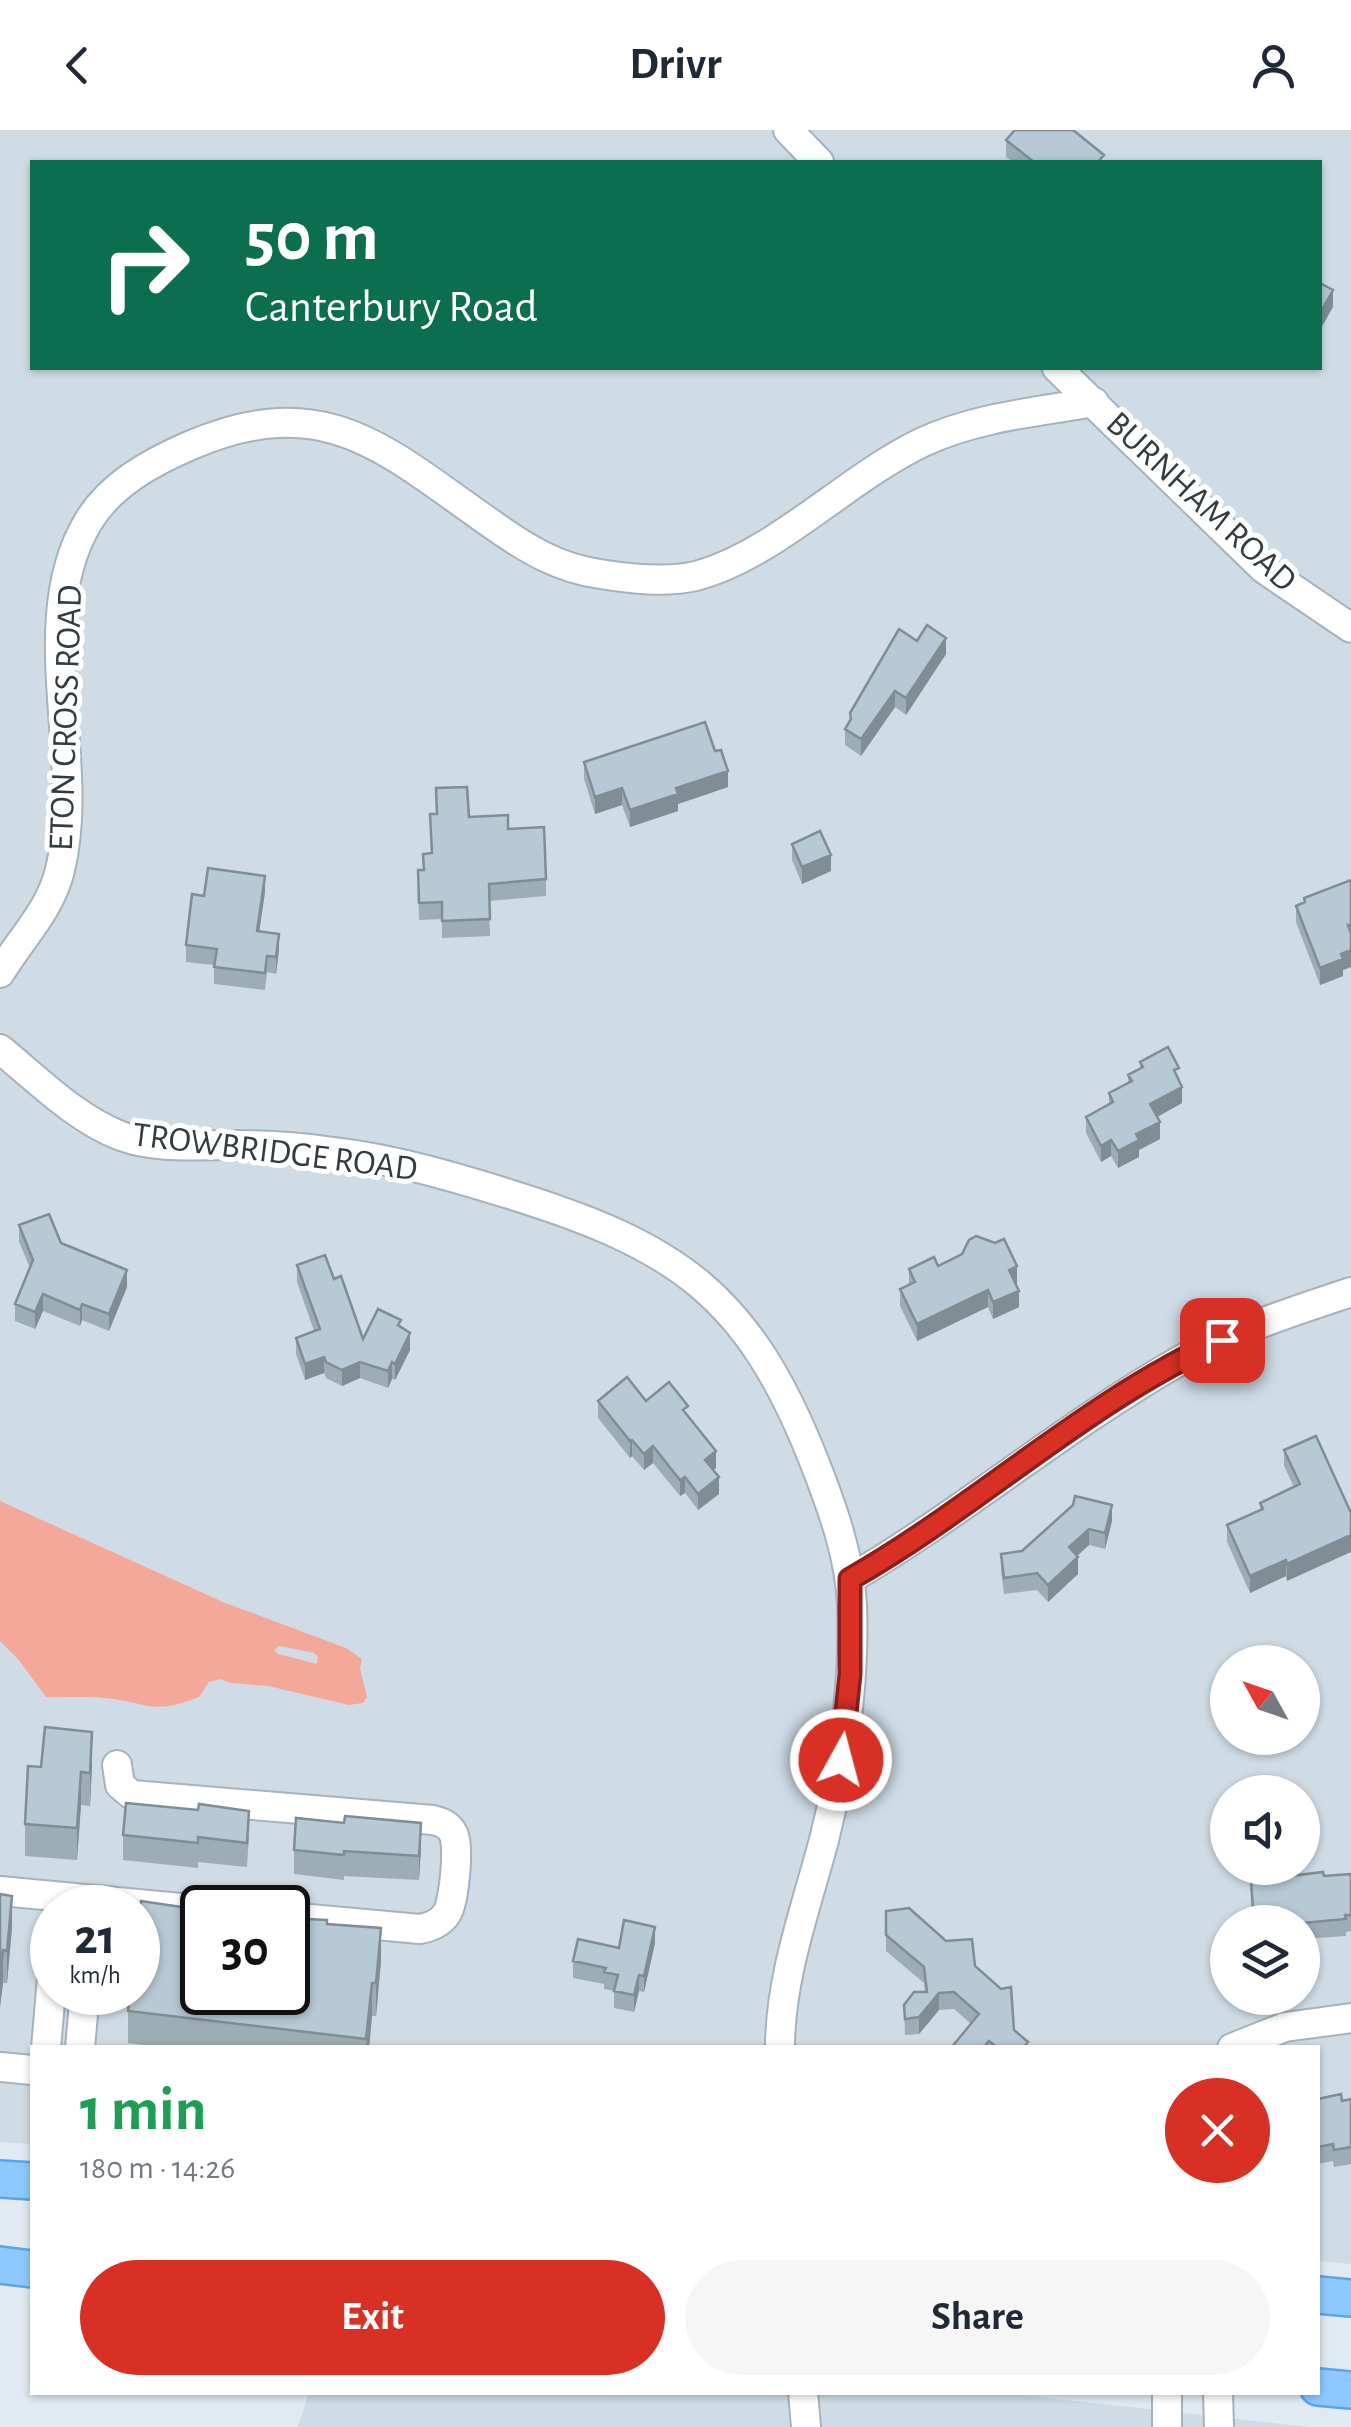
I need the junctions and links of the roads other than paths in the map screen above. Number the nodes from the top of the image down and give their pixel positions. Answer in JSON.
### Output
{"nodes":[{"id":1,"x":788,"y":130,"type":"edge"},
{"id":2,"x":817,"y":160,"type":"edge"},
{"id":3,"x":1060,"y":370,"type":"edge"},
{"id":4,"x":1094,"y":402,"type":"junction"},
{"id":5,"x":1351,"y":628,"type":"edge"},
{"id":6,"x":9,"y":953,"type":"edge"},
{"id":7,"x":0,"y":973,"type":"edge"},
{"id":8,"x":0,"y":1049,"type":"edge"},
{"id":9,"x":1351,"y":1292,"type":"edge"},
{"id":10,"x":850,"y":1579,"type":"junction"},
{"id":11,"x":117,"y":1765,"type":"dead end"},
{"id":12,"x":0,"y":1892,"type":"edge"},
{"id":13,"x":30,"y":1897,"type":"edge"},
{"id":14,"x":310,"y":1919,"type":"edge"},
{"id":15,"x":49,"y":2015,"type":"edge"},
{"id":16,"x":83,"y":2015,"type":"edge"},
{"id":17,"x":1351,"y":2018,"type":"edge"},
{"id":18,"x":46,"y":2045,"type":"edge"},
{"id":19,"x":80,"y":2045,"type":"edge"},
{"id":20,"x":780,"y":2045,"type":"edge"},
{"id":21,"x":1240,"y":2045,"type":"edge"},
{"id":22,"x":0,"y":2067,"type":"edge"},
{"id":23,"x":30,"y":2070,"type":"edge"},
{"id":24,"x":0,"y":2179,"type":"edge"},
{"id":25,"x":30,"y":2181,"type":"edge"},
{"id":26,"x":0,"y":2265,"type":"edge"},
{"id":27,"x":30,"y":2269,"type":"edge"},
{"id":28,"x":1320,"y":2295,"type":"edge"},
{"id":29,"x":1351,"y":2298,"type":"edge"},
{"id":30,"x":1320,"y":2388,"type":"edge"},
{"id":31,"x":1351,"y":2390,"type":"edge"},
{"id":32,"x":803,"y":2395,"type":"edge"},
{"id":33,"x":1166,"y":2395,"type":"edge"},
{"id":34,"x":1218,"y":2395,"type":"edge"},
{"id":35,"x":806,"y":2427,"type":"edge"},
{"id":36,"x":1167,"y":2427,"type":"edge"},
{"id":37,"x":1219,"y":2427,"type":"edge"}],
"edges":[{"from":1,"to":2,"type":"street"},
{"from":3,"to":4,"type":"street","name":"BURNHAM ROAD"},
{"from":4,"to":5,"type":"street","name":"BURNHAM ROAD"},
{"from":4,"to":6,"type":"street","name":"ETON CROSS ROAD"},
{"from":6,"to":7,"type":"street","name":"ETON CROSS ROAD"},
{"from":8,"to":10,"type":"street","name":"TROWBRIDGE ROAD"},
{"from":9,"to":10,"type":"street"},
{"from":10,"to":20,"type":"street","name":"TROWBRIDGE ROAD"},
{"from":11,"to":14,"type":"street"},
{"from":12,"to":13,"type":"street"},
{"from":15,"to":18,"type":"street"},
{"from":16,"to":19,"type":"street"},
{"from":17,"to":21,"type":"street"},
{"from":22,"to":23,"type":"street"},
{"from":24,"to":25,"type":"main road"},
{"from":26,"to":27,"type":"main road"},
{"from":28,"to":29,"type":"main road"},
{"from":30,"to":31,"type":"main road"},
{"from":32,"to":35,"type":"street"},
{"from":33,"to":36,"type":"street"},
{"from":34,"to":37,"type":"street"}]}
